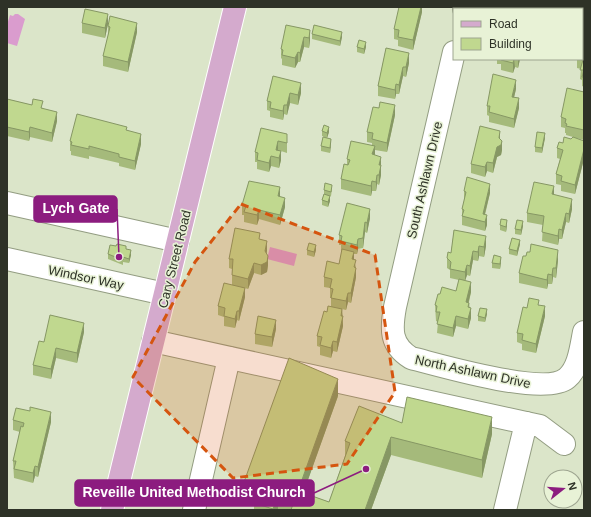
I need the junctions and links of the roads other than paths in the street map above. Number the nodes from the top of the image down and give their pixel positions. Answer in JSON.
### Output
{"nodes":[{"id":1,"x":235,"y":7,"type":"edge"},
{"id":2,"x":453,"y":56,"type":"edge"},
{"id":3,"x":7,"y":203,"type":"edge"},
{"id":4,"x":178,"y":241,"type":"junction"},
{"id":5,"x":7,"y":260,"type":"edge"},
{"id":6,"x":165,"y":294,"type":"junction"},
{"id":7,"x":394,"y":307,"type":"joint"},
{"id":8,"x":584,"y":332,"type":"edge"},
{"id":9,"x":153,"y":341,"type":"junction"},
{"id":10,"x":229,"y":358,"type":"junction"},
{"id":11,"x":526,"y":423,"type":"junction"},
{"id":12,"x":564,"y":444,"type":"dead end"},
{"id":13,"x":112,"y":510,"type":"edge"},
{"id":14,"x":194,"y":510,"type":"edge"},
{"id":15,"x":505,"y":510,"type":"edge"}],
"edges":[{"from":1,"to":4,"type":"main road","name":"Cary Street Road"},
{"from":2,"to":7,"type":"street","name":"South Ashlawn Drive"},
{"from":3,"to":4,"type":"street"},
{"from":4,"to":6,"type":"main road","name":"Cary Street Road"},
{"from":5,"to":6,"type":"street","name":"Windsor Way"},
{"from":6,"to":9,"type":"main road","name":"Cary Street Road"},
{"from":7,"to":8,"type":"street","name":"North Ashlawn Drive"},
{"from":9,"to":10,"type":"street"},
{"from":9,"to":13,"type":"main road","name":"Cary Street Road"},
{"from":10,"to":11,"type":"street"},
{"from":10,"to":14,"type":"street"},
{"from":11,"to":12,"type":"street"},
{"from":11,"to":15,"type":"street"}]}
